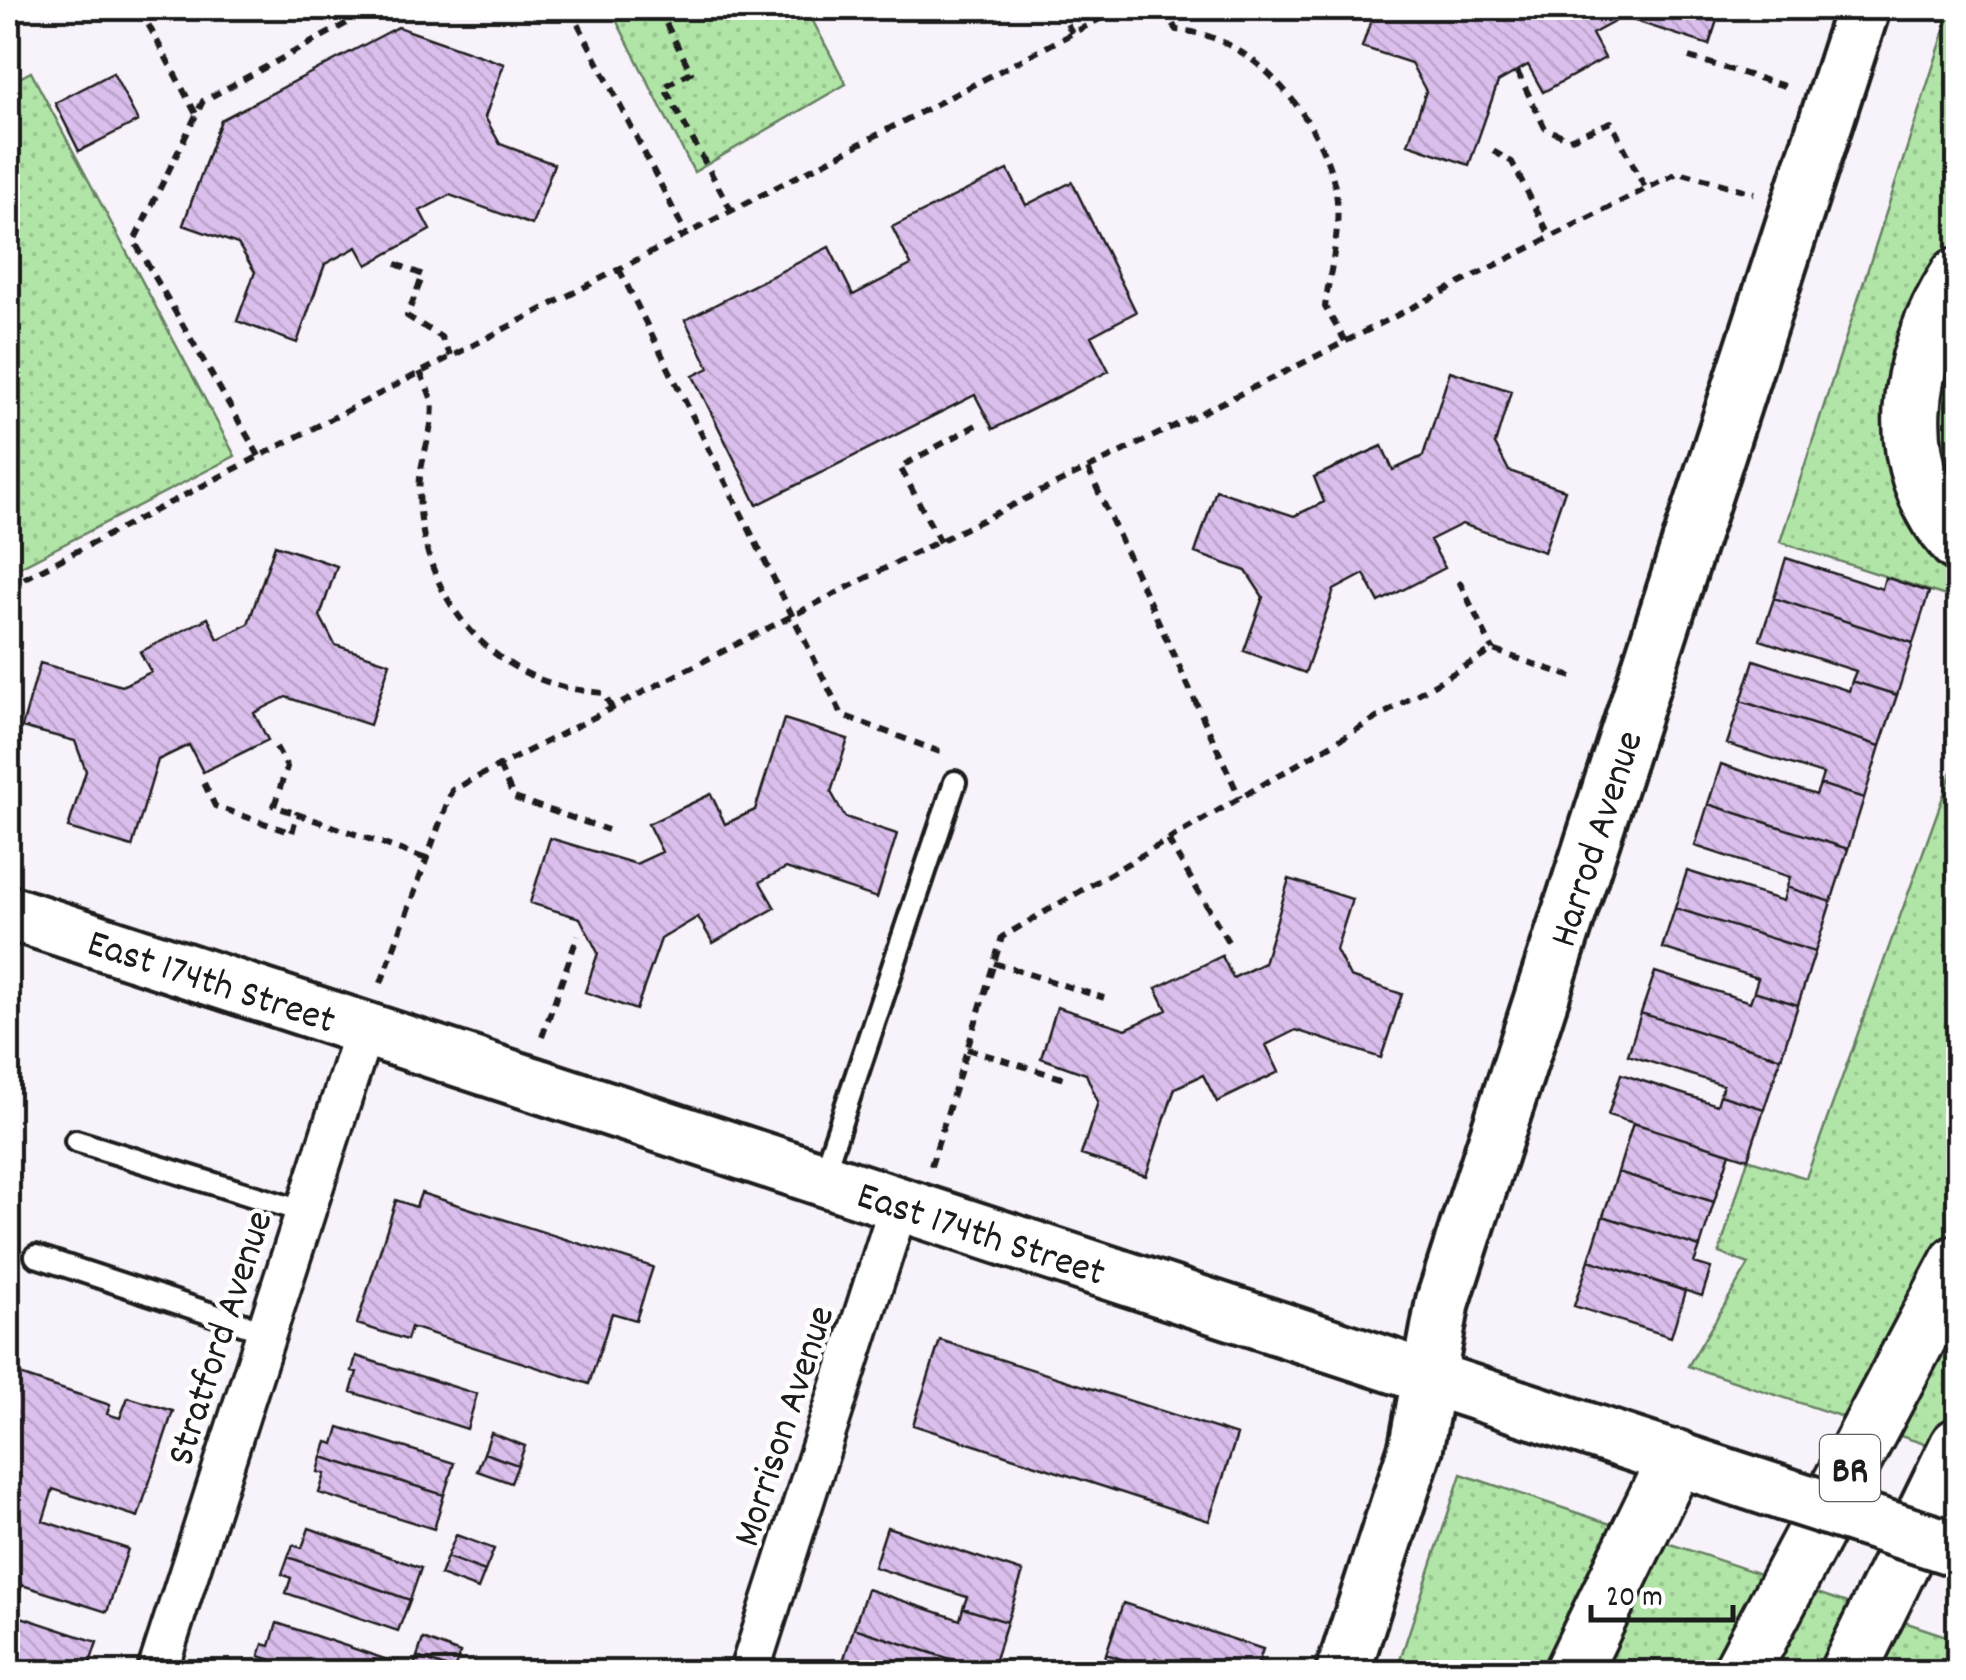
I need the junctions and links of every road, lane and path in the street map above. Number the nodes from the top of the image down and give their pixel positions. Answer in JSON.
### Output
{"nodes":[{"id":1,"x":375,"y":8,"type":"edge"},
{"id":2,"x":570,"y":8,"type":"edge"},
{"id":3,"x":658,"y":8,"type":"edge"},
{"id":4,"x":1059,"y":8,"type":"edge"},
{"id":5,"x":1120,"y":8,"type":"edge"},
{"id":6,"x":1165,"y":8,"type":"edge"},
{"id":7,"x":1863,"y":8,"type":"edge"},
{"id":8,"x":140,"y":9,"type":"edge"},
{"id":9,"x":1072,"y":33,"type":"junction"},
{"id":10,"x":1689,"y":56,"type":"dead end"},
{"id":11,"x":1516,"y":72,"type":"dead end"},
{"id":12,"x":1833,"y":101,"type":"junction"},
{"id":13,"x":196,"y":115,"type":"junction"},
{"id":14,"x":1493,"y":151,"type":"dead end"},
{"id":15,"x":1645,"y":188,"type":"junction"},
{"id":16,"x":1798,"y":206,"type":"junction"},
{"id":17,"x":731,"y":210,"type":"junction"},
{"id":18,"x":686,"y":234,"type":"junction"},
{"id":19,"x":1550,"y":236,"type":"junction"},
{"id":20,"x":396,"y":264,"type":"dead end"},
{"id":21,"x":619,"y":269,"type":"junction"},
{"id":22,"x":1958,"y":276,"type":"edge"},
{"id":23,"x":1345,"y":341,"type":"junction"},
{"id":24,"x":451,"y":356,"type":"junction"},
{"id":25,"x":420,"y":372,"type":"junction"},
{"id":26,"x":980,"y":424,"type":"dead end"},
{"id":27,"x":259,"y":456,"type":"junction"},
{"id":28,"x":1088,"y":469,"type":"junction"},
{"id":29,"x":940,"y":542,"type":"junction"},
{"id":30,"x":1958,"y":543,"type":"edge"},
{"id":31,"x":1459,"y":581,"type":"dead end"},
{"id":32,"x":8,"y":587,"type":"edge"},
{"id":33,"x":794,"y":616,"type":"junction"},
{"id":34,"x":1493,"y":650,"type":"junction"},
{"id":35,"x":1578,"y":679,"type":"dead end"},
{"id":36,"x":612,"y":708,"type":"junction"},
{"id":37,"x":276,"y":748,"type":"dead end"},
{"id":38,"x":498,"y":766,"type":"junction"},
{"id":39,"x":955,"y":782,"type":"joint"},
{"id":40,"x":204,"y":783,"type":"dead end"},
{"id":41,"x":1240,"y":798,"type":"junction"},
{"id":42,"x":297,"y":814,"type":"junction"},
{"id":43,"x":608,"y":830,"type":"dead end"},
{"id":44,"x":1168,"y":840,"type":"junction"},
{"id":45,"x":427,"y":859,"type":"junction"},
{"id":46,"x":8,"y":912,"type":"edge"},
{"id":47,"x":578,"y":935,"type":"dead end"},
{"id":48,"x":1230,"y":945,"type":"dead end"},
{"id":49,"x":994,"y":962,"type":"junction"},
{"id":50,"x":1104,"y":998,"type":"dead end"},
{"id":51,"x":364,"y":1030,"type":"junction"},
{"id":52,"x":967,"y":1049,"type":"junction"},
{"id":53,"x":1064,"y":1079,"type":"dead end"},
{"id":54,"x":526,"y":1083,"type":"junction"},
{"id":55,"x":76,"y":1141,"type":"dead end"},
{"id":56,"x":821,"y":1180,"type":"junction"},
{"id":57,"x":908,"y":1208,"type":"junction"},
{"id":58,"x":305,"y":1212,"type":"junction"},
{"id":59,"x":36,"y":1256,"type":"dead end"},
{"id":60,"x":1958,"y":1263,"type":"edge"},
{"id":61,"x":266,"y":1332,"type":"junction"},
{"id":62,"x":1429,"y":1377,"type":"junction"},
{"id":63,"x":1958,"y":1446,"type":"edge"},
{"id":64,"x":1676,"y":1458,"type":"junction"},
{"id":65,"x":1958,"y":1501,"type":"edge"},
{"id":66,"x":1958,"y":1550,"type":"edge"},
{"id":67,"x":157,"y":1672,"type":"edge"},
{"id":68,"x":749,"y":1672,"type":"edge"},
{"id":69,"x":1343,"y":1672,"type":"edge"},
{"id":70,"x":1572,"y":1672,"type":"edge"},
{"id":71,"x":1740,"y":1672,"type":"edge"},
{"id":72,"x":1850,"y":1672,"type":"edge"}],
"edges":[{"from":1,"to":13,"type":"path"},
{"from":2,"to":18,"type":"path"},
{"from":3,"to":17,"type":"path"},
{"from":4,"to":9,"type":"path"},
{"from":5,"to":9,"type":"path"},
{"from":6,"to":23,"type":"path"},
{"from":7,"to":12,"type":"main road","name":"Harrod Avenue"},
{"from":8,"to":13,"type":"path"},
{"from":9,"to":17,"type":"path"},
{"from":10,"to":12,"type":"path"},
{"from":11,"to":15,"type":"path"},
{"from":12,"to":16,"type":"main road","name":"Harrod Avenue"},
{"from":13,"to":27,"type":"path"},
{"from":14,"to":19,"type":"path"},
{"from":15,"to":16,"type":"path"},
{"from":15,"to":19,"type":"path"},
{"from":16,"to":62,"type":"main road","name":"Harrod Avenue"},
{"from":17,"to":18,"type":"path"},
{"from":18,"to":21,"type":"path"},
{"from":19,"to":23,"type":"path"},
{"from":20,"to":24,"type":"path"},
{"from":21,"to":24,"type":"path"},
{"from":21,"to":33,"type":"path"},
{"from":22,"to":30,"type":"highway"},
{"from":23,"to":28,"type":"path"},
{"from":24,"to":25,"type":"path"},
{"from":25,"to":27,"type":"path"},
{"from":25,"to":36,"type":"path"},
{"from":26,"to":29,"type":"path"},
{"from":27,"to":32,"type":"path"},
{"from":28,"to":29,"type":"path"},
{"from":28,"to":41,"type":"path"},
{"from":29,"to":33,"type":"path"},
{"from":31,"to":34,"type":"path"},
{"from":33,"to":36,"type":"path"},
{"from":33,"to":39,"type":"path"},
{"from":34,"to":35,"type":"path"},
{"from":34,"to":41,"type":"path"},
{"from":36,"to":38,"type":"path"},
{"from":37,"to":42,"type":"path"},
{"from":38,"to":43,"type":"path"},
{"from":38,"to":45,"type":"path"},
{"from":39,"to":56,"type":"lane"},
{"from":40,"to":42,"type":"path"},
{"from":41,"to":44,"type":"path"},
{"from":42,"to":45,"type":"path"},
{"from":44,"to":48,"type":"path"},
{"from":44,"to":49,"type":"path"},
{"from":45,"to":51,"type":"path"},
{"from":46,"to":51,"type":"main road","name":"East 174th Street"},
{"from":47,"to":54,"type":"path"},
{"from":49,"to":50,"type":"path"},
{"from":49,"to":52,"type":"path"},
{"from":51,"to":54,"type":"main road","name":"East 174th Street"},
{"from":51,"to":58,"type":"street","name":"Stratford Avenue"},
{"from":52,"to":53,"type":"path"},
{"from":52,"to":57,"type":"path"},
{"from":54,"to":56,"type":"main road","name":"East 174th Street"},
{"from":55,"to":58,"type":"lane"},
{"from":56,"to":57,"type":"main road","name":"East 174th Street"},
{"from":57,"to":62,"type":"main road","name":"East 174th Street"},
{"from":57,"to":68,"type":"street","name":"Morrison Avenue"},
{"from":58,"to":61,"type":"street","name":"Stratford Avenue"},
{"from":59,"to":61,"type":"lane"},
{"from":60,"to":71,"type":"highway","number":"BR"},
{"from":61,"to":67,"type":"street","name":"Stratford Avenue"},
{"from":62,"to":64,"type":"main road","name":"East 174th Street"},
{"from":62,"to":69,"type":"main road","name":"Harrod Avenue"},
{"from":63,"to":72,"type":"highway","number":"BR"},
{"from":64,"to":66,"type":"main road","name":"East 174th Street","bridge":true},
{"from":64,"to":70,"type":"highway"},
{"from":65,"to":72,"type":"highway"}]}
